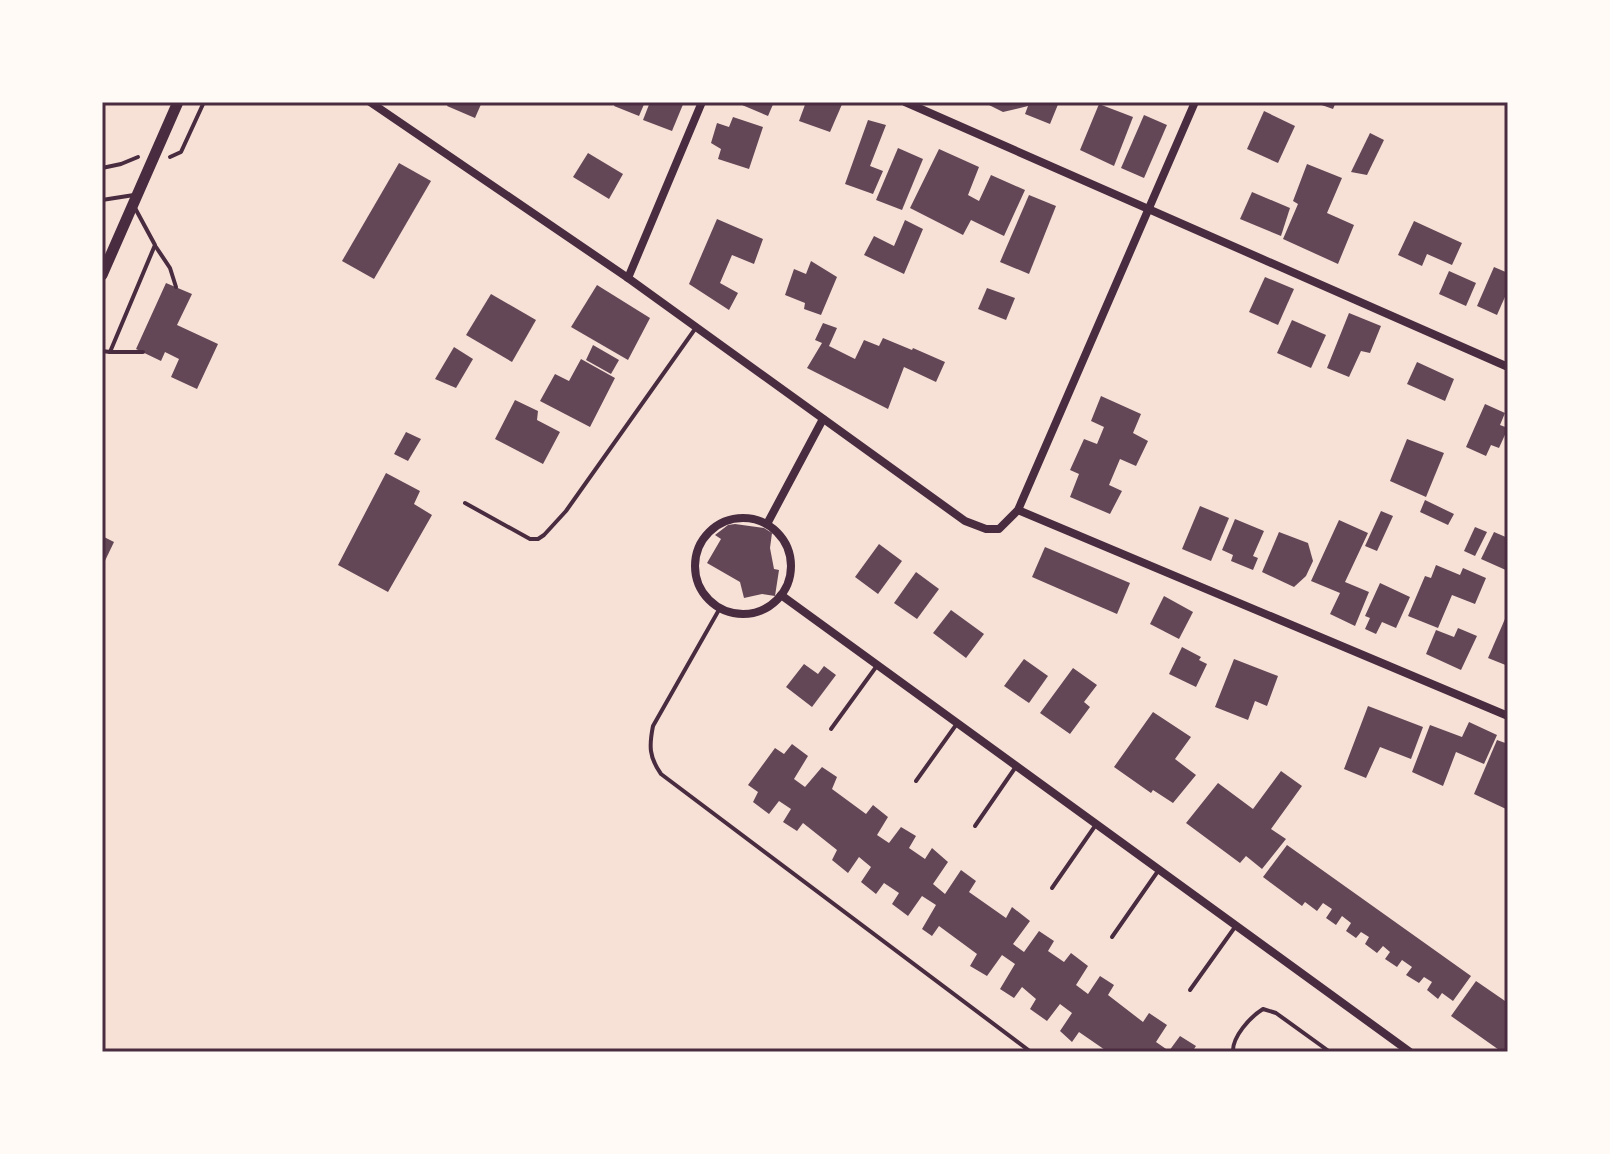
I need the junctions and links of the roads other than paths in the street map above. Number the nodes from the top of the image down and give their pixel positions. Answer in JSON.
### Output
{"nodes":[{"id":1,"x":178,"y":102,"type":"edge"},
{"id":2,"x":370,"y":102,"type":"edge"},
{"id":3,"x":702,"y":102,"type":"edge"},
{"id":4,"x":905,"y":102,"type":"edge"},
{"id":5,"x":1195,"y":102,"type":"edge"},
{"id":6,"x":134,"y":199,"type":"junction"},
{"id":7,"x":102,"y":200,"type":"edge"},
{"id":8,"x":1150,"y":209,"type":"junction"},
{"id":9,"x":155,"y":245,"type":"junction"},
{"id":10,"x":102,"y":275,"type":"edge"},
{"id":11,"x":628,"y":278,"type":"junction"},
{"id":12,"x":176,"y":287,"type":"dead end"},
{"id":13,"x":696,"y":327,"type":"junction"},
{"id":14,"x":102,"y":351,"type":"edge"},
{"id":15,"x":110,"y":352,"type":"junction"},
{"id":16,"x":143,"y":352,"type":"dead end"},
{"id":17,"x":1508,"y":367,"type":"edge"},
{"id":18,"x":823,"y":419,"type":"junction"},
{"id":19,"x":465,"y":503,"type":"dead end"},
{"id":20,"x":1018,"y":510,"type":"junction"},
{"id":21,"x":767,"y":524,"type":"junction"},
{"id":22,"x":781,"y":595,"type":"junction"},
{"id":23,"x":878,"y":665,"type":"junction"},
{"id":24,"x":1508,"y":716,"type":"edge"},
{"id":25,"x":957,"y":723,"type":"junction"},
{"id":26,"x":831,"y":729,"type":"dead end"},
{"id":27,"x":1016,"y":766,"type":"junction"},
{"id":28,"x":916,"y":781,"type":"dead end"},
{"id":29,"x":1097,"y":824,"type":"junction"},
{"id":30,"x":975,"y":826,"type":"dead end"},
{"id":31,"x":1159,"y":869,"type":"junction"},
{"id":32,"x":1052,"y":888,"type":"dead end"},
{"id":33,"x":1236,"y":925,"type":"junction"},
{"id":34,"x":1112,"y":937,"type":"dead end"},
{"id":35,"x":1190,"y":990,"type":"dead end"},
{"id":36,"x":1233,"y":1052,"type":"edge"},
{"id":37,"x":1330,"y":1052,"type":"edge"},
{"id":38,"x":1410,"y":1052,"type":"edge"}],
"edges":[{"from":1,"to":6,"type":"street"},
{"from":2,"to":11,"type":"street"},
{"from":3,"to":11,"type":"street"},
{"from":4,"to":8,"type":"street"},
{"from":5,"to":8,"type":"street"},
{"from":6,"to":7,"type":"lane"},
{"from":6,"to":9,"type":"lane"},
{"from":6,"to":10,"type":"street"},
{"from":8,"to":17,"type":"street"},
{"from":8,"to":20,"type":"street"},
{"from":9,"to":12,"type":"lane"},
{"from":9,"to":15,"type":"lane"},
{"from":11,"to":13,"type":"street"},
{"from":13,"to":18,"type":"street"},
{"from":13,"to":19,"type":"lane"},
{"from":14,"to":15,"type":"lane"},
{"from":15,"to":16,"type":"lane"},
{"from":18,"to":20,"type":"street"},
{"from":18,"to":21,"type":"street"},
{"from":20,"to":24,"type":"street"},
{"from":21,"to":22,"type":"street"},
{"from":21,"to":22,"type":"street"},
{"from":22,"to":23,"type":"street"},
{"from":23,"to":25,"type":"street"},
{"from":23,"to":26,"type":"lane"},
{"from":25,"to":27,"type":"street"},
{"from":25,"to":28,"type":"lane"},
{"from":27,"to":29,"type":"street"},
{"from":27,"to":30,"type":"lane"},
{"from":29,"to":31,"type":"street"},
{"from":29,"to":32,"type":"lane"},
{"from":31,"to":33,"type":"street"},
{"from":31,"to":34,"type":"lane"},
{"from":33,"to":35,"type":"lane"},
{"from":33,"to":38,"type":"street"},
{"from":36,"to":37,"type":"lane"}]}
